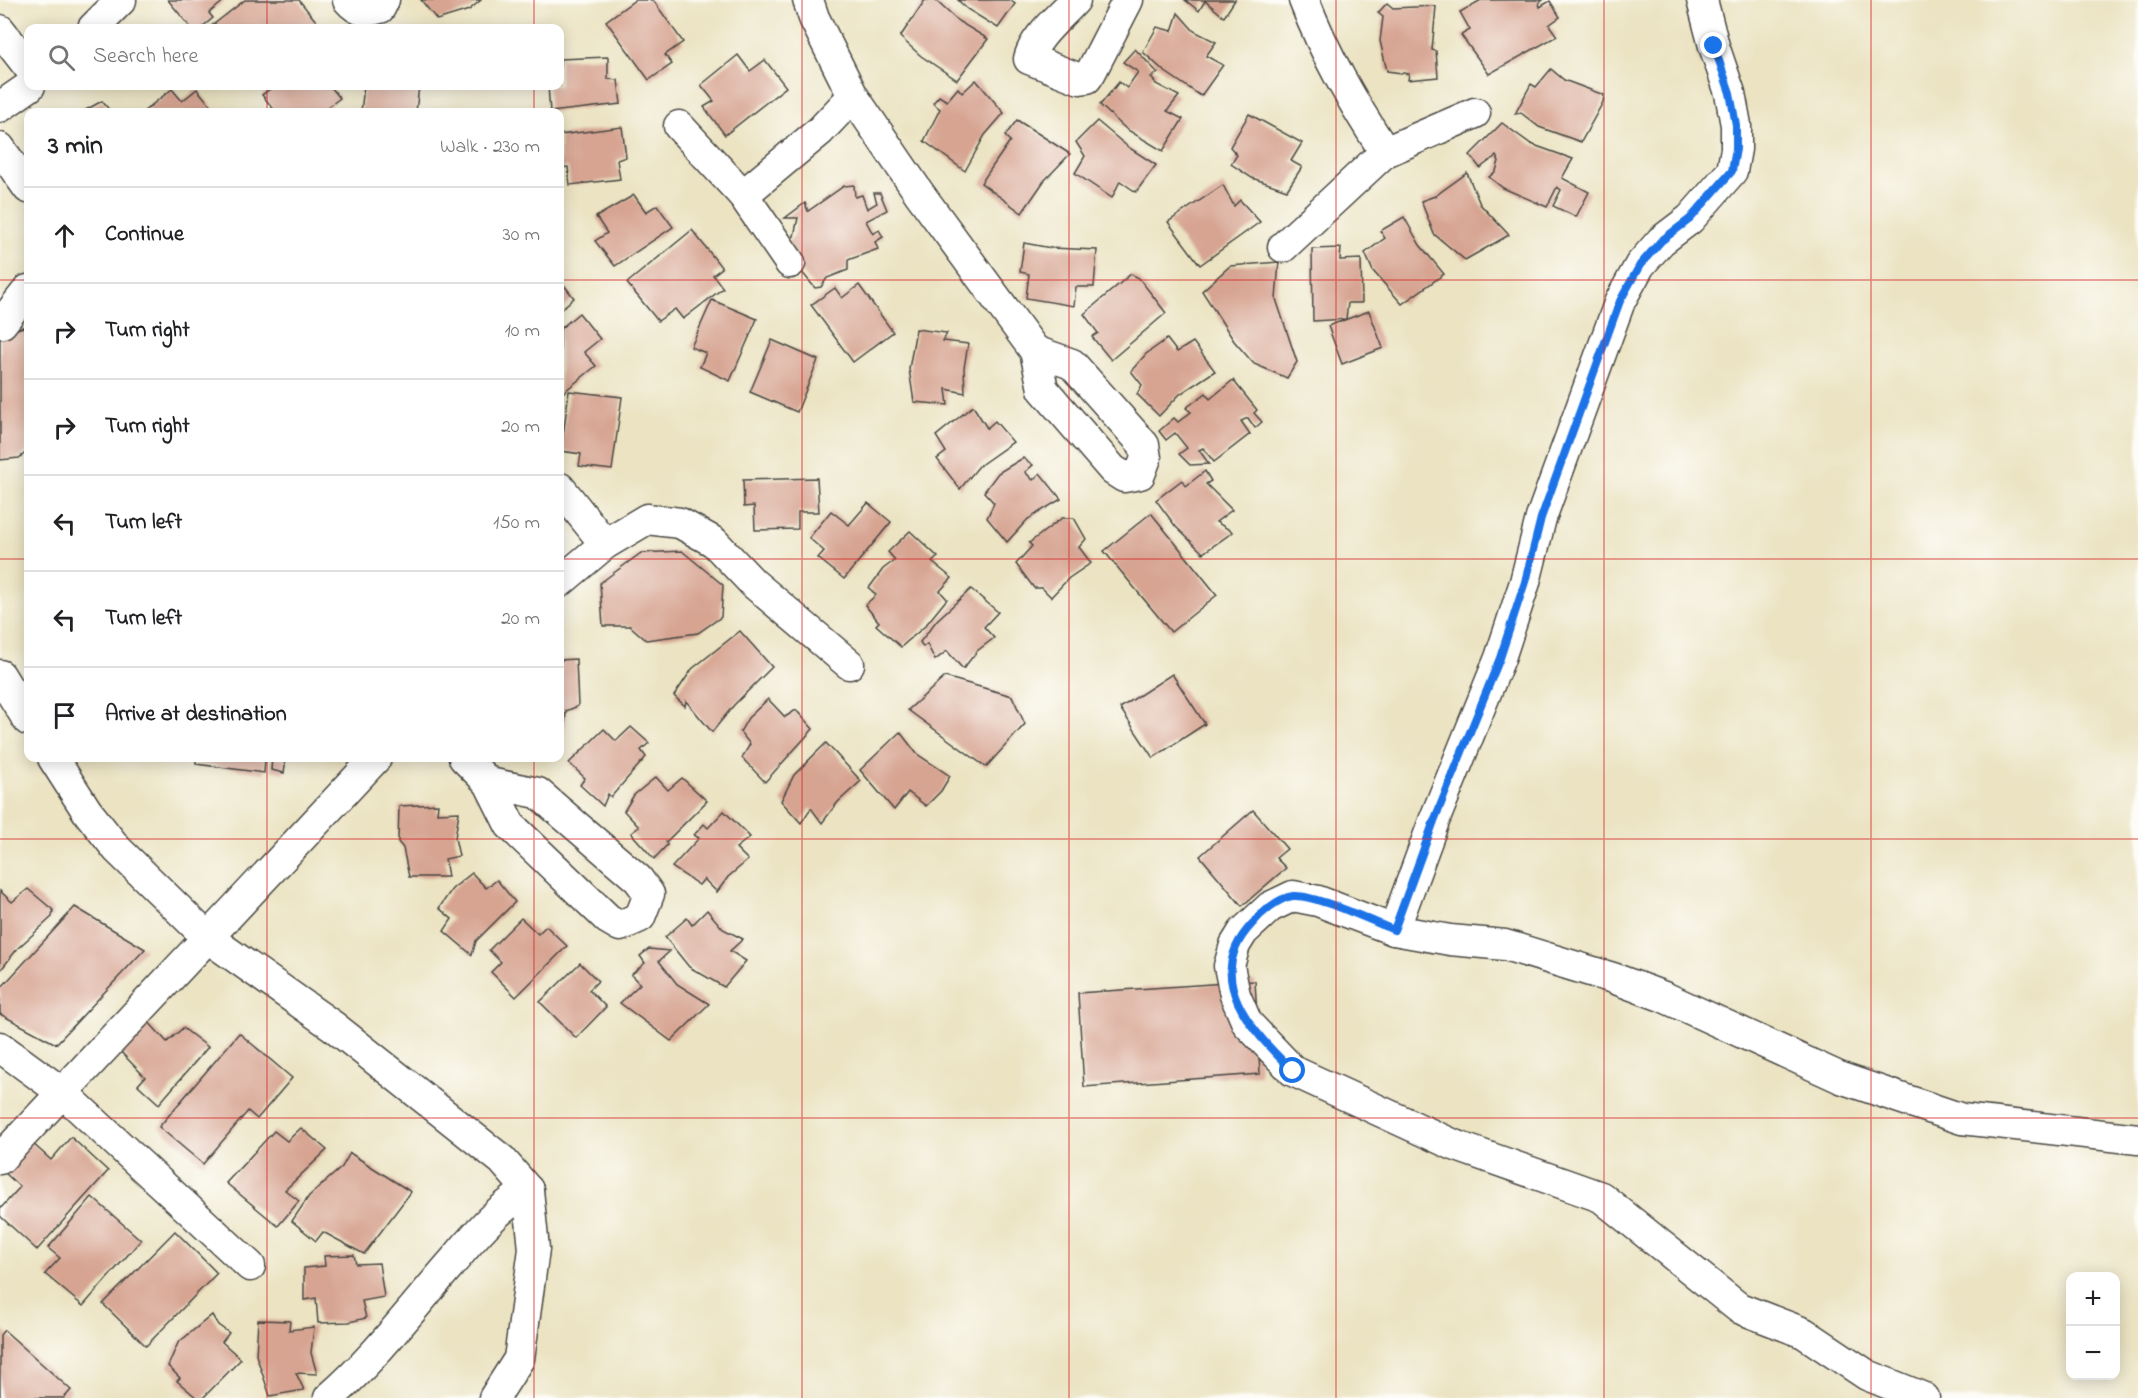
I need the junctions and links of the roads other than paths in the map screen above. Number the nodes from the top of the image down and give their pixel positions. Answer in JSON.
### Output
{"nodes":[{"id":1,"x":121,"y":0,"type":"edge"},
{"id":2,"x":348,"y":0,"type":"edge"},
{"id":3,"x":384,"y":0,"type":"edge"},
{"id":4,"x":808,"y":0,"type":"edge"},
{"id":5,"x":1075,"y":0,"type":"edge"},
{"id":6,"x":1128,"y":0,"type":"edge"},
{"id":7,"x":1304,"y":0,"type":"edge"},
{"id":8,"x":1702,"y":0,"type":"edge"},
{"id":9,"x":97,"y":24,"type":"edge"},
{"id":10,"x":0,"y":30,"type":"edge"},
{"id":11,"x":24,"y":61,"type":"edge"},
{"id":12,"x":24,"y":90,"type":"edge"},
{"id":13,"x":853,"y":96,"type":"junction"},
{"id":14,"x":0,"y":107,"type":"edge"},
{"id":15,"x":1474,"y":113,"type":"dead end"},
{"id":16,"x":679,"y":126,"type":"dead end"},
{"id":17,"x":0,"y":148,"type":"edge"},
{"id":18,"x":1385,"y":152,"type":"junction"},
{"id":19,"x":24,"y":182,"type":"edge"},
{"id":20,"x":743,"y":195,"type":"junction"},
{"id":21,"x":1283,"y":247,"type":"dead end"},
{"id":22,"x":789,"y":263,"type":"dead end"},
{"id":23,"x":24,"y":295,"type":"edge"},
{"id":24,"x":2,"y":323,"type":"dead end"},
{"id":25,"x":1035,"y":351,"type":"dead end"},
{"id":26,"x":564,"y":493,"type":"edge"},
{"id":27,"x":605,"y":544,"type":"junction"},
{"id":28,"x":564,"y":579,"type":"edge"},
{"id":29,"x":849,"y":664,"type":"dead end"},
{"id":30,"x":0,"y":675,"type":"edge"},
{"id":31,"x":24,"y":714,"type":"edge"},
{"id":32,"x":56,"y":762,"type":"edge"},
{"id":33,"x":365,"y":762,"type":"edge"},
{"id":34,"x":468,"y":762,"type":"edge"},
{"id":35,"x":489,"y":783,"type":"junction"},
{"id":36,"x":1394,"y":930,"type":"junction"},
{"id":37,"x":208,"y":938,"type":"junction"},
{"id":38,"x":0,"y":1047,"type":"edge"},
{"id":39,"x":63,"y":1093,"type":"junction"},
{"id":40,"x":2138,"y":1139,"type":"edge"},
{"id":41,"x":0,"y":1159,"type":"edge"},
{"id":42,"x":528,"y":1191,"type":"junction"},
{"id":43,"x":250,"y":1266,"type":"dead end"},
{"id":44,"x":329,"y":1398,"type":"edge"},
{"id":45,"x":494,"y":1398,"type":"edge"},
{"id":46,"x":1924,"y":1398,"type":"edge"}],
"edges":[{"from":1,"to":9,"type":"street"},
{"from":2,"to":3,"type":"street"},
{"from":4,"to":13,"type":"street"},
{"from":5,"to":6,"type":"street"},
{"from":7,"to":18,"type":"street"},
{"from":8,"to":36,"type":"street"},
{"from":10,"to":11,"type":"street"},
{"from":12,"to":14,"type":"street"},
{"from":13,"to":20,"type":"street"},
{"from":13,"to":25,"type":"street"},
{"from":15,"to":18,"type":"street"},
{"from":16,"to":20,"type":"street"},
{"from":17,"to":19,"type":"street"},
{"from":18,"to":21,"type":"street"},
{"from":20,"to":22,"type":"street"},
{"from":23,"to":24,"type":"street"},
{"from":26,"to":27,"type":"street"},
{"from":27,"to":28,"type":"street"},
{"from":27,"to":29,"type":"street"},
{"from":30,"to":31,"type":"street"},
{"from":32,"to":37,"type":"street"},
{"from":33,"to":37,"type":"street"},
{"from":34,"to":35,"type":"street"},
{"from":35,"to":35,"type":"street"},
{"from":36,"to":40,"type":"street"},
{"from":36,"to":46,"type":"street"},
{"from":37,"to":39,"type":"street"},
{"from":37,"to":42,"type":"street"},
{"from":38,"to":39,"type":"street"},
{"from":39,"to":41,"type":"street"},
{"from":39,"to":43,"type":"street"},
{"from":42,"to":44,"type":"street"},
{"from":42,"to":45,"type":"street"}]}
